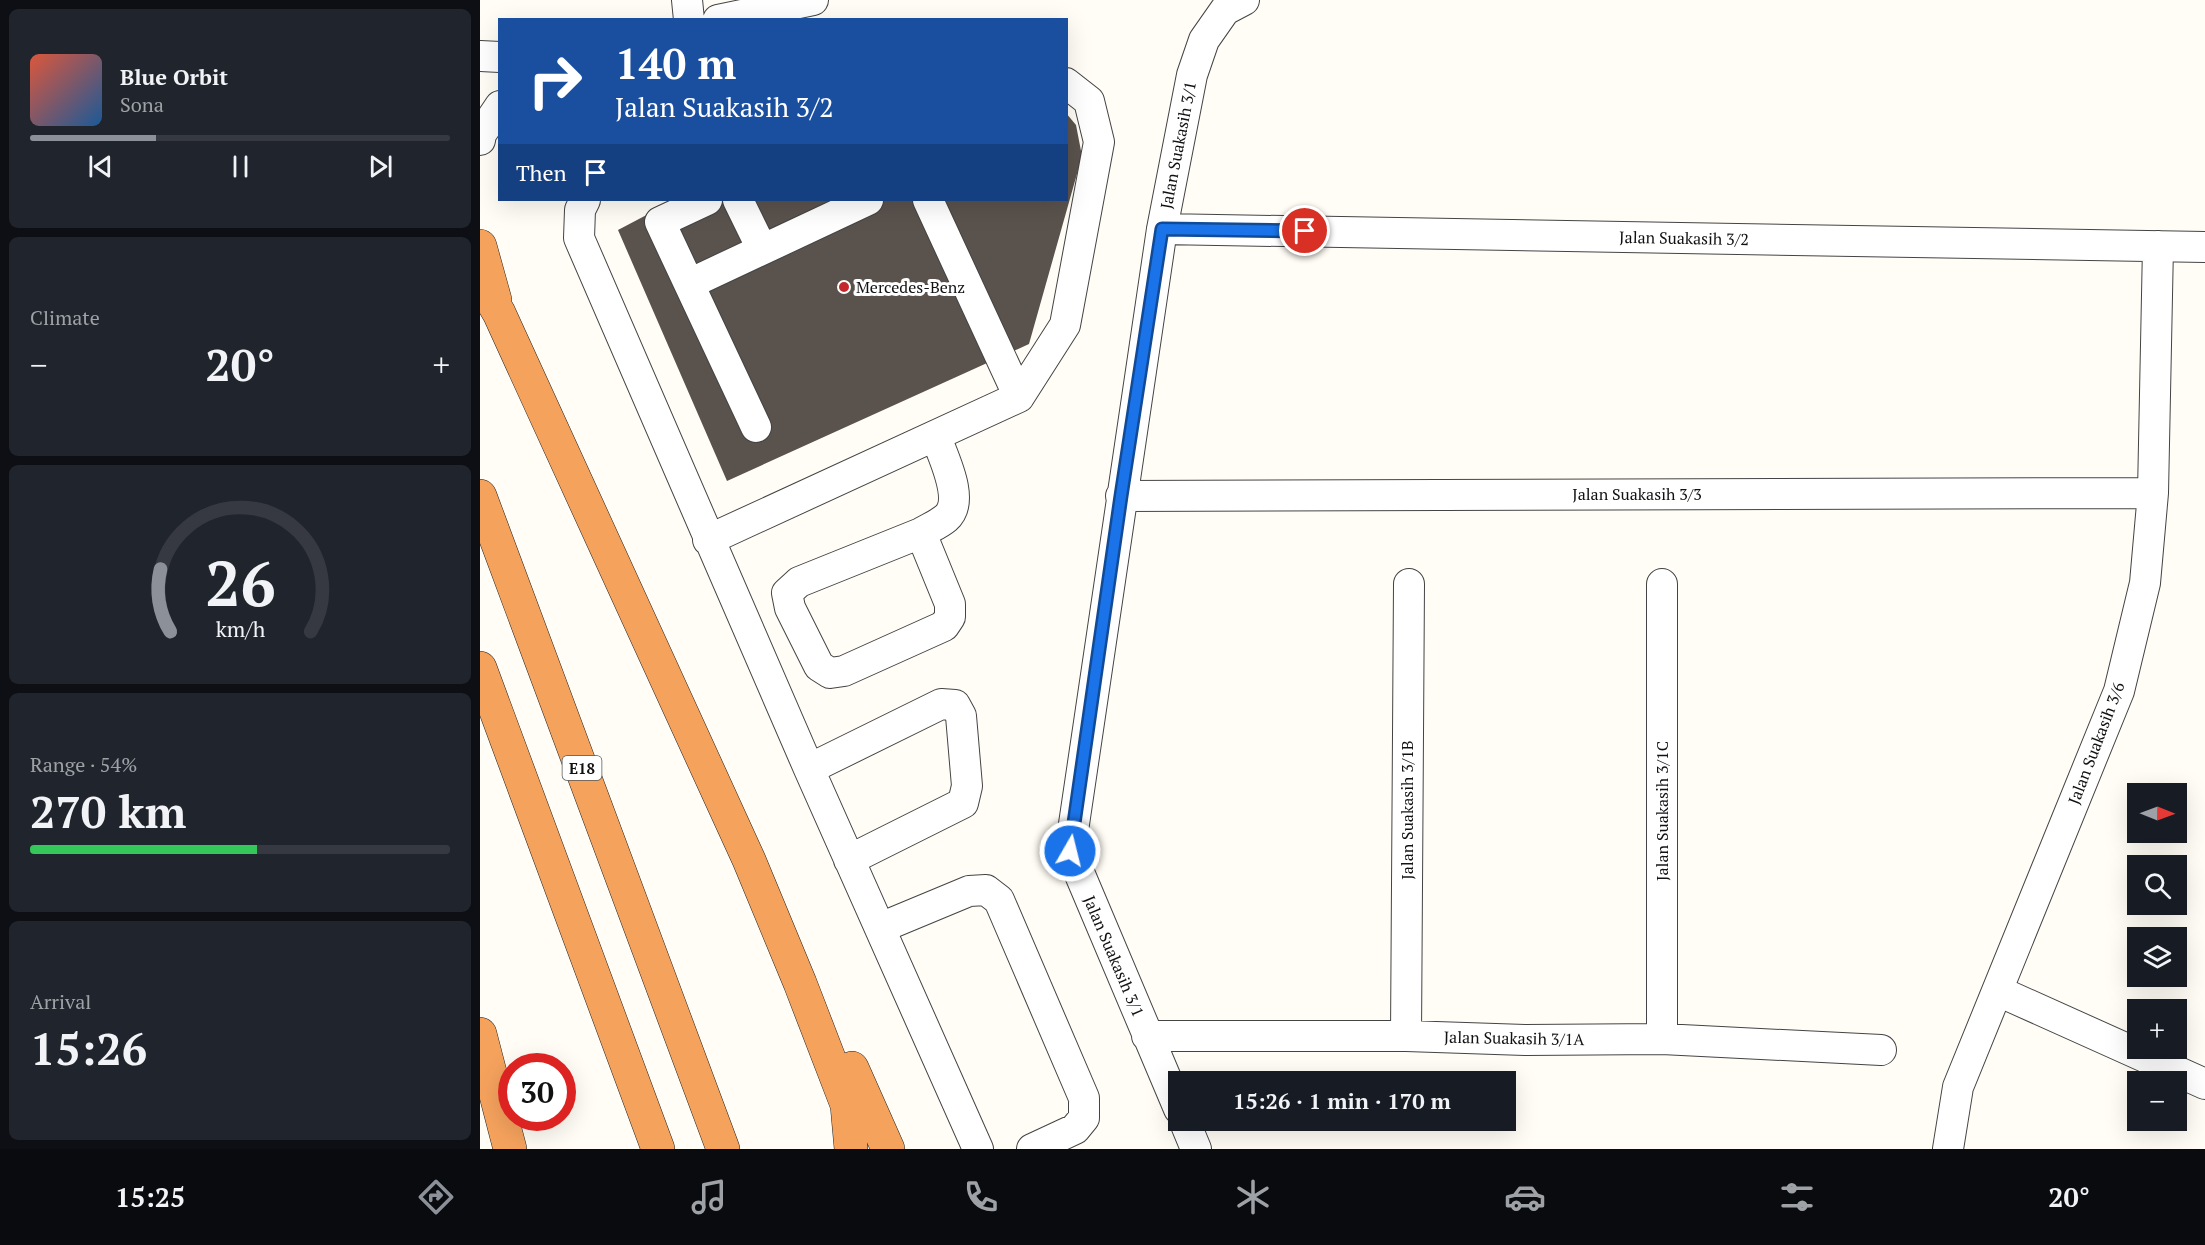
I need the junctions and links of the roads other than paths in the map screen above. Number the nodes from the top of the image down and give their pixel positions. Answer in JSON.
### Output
{"nodes":[{"id":1,"x":687,"y":0,"type":"edge"},
{"id":2,"x":813,"y":0,"type":"edge"},
{"id":3,"x":1244,"y":0,"type":"edge"},
{"id":4,"x":689,"y":18,"type":"edge"},
{"id":5,"x":735,"y":18,"type":"edge"},
{"id":6,"x":480,"y":56,"type":"edge"},
{"id":7,"x":498,"y":57,"type":"edge"},
{"id":8,"x":1068,"y":85,"type":"edge"},
{"id":9,"x":498,"y":109,"type":"edge"},
{"id":10,"x":480,"y":140,"type":"edge"},
{"id":11,"x":584,"y":201,"type":"edge"},
{"id":12,"x":704,"y":201,"type":"edge"},
{"id":13,"x":738,"y":201,"type":"edge"},
{"id":14,"x":866,"y":201,"type":"edge"},
{"id":15,"x":928,"y":201,"type":"edge"},
{"id":16,"x":1162,"y":229,"type":"junction"},
{"id":17,"x":480,"y":246,"type":"edge"},
{"id":18,"x":2158,"y":246,"type":"junction"},
{"id":19,"x":2205,"y":247,"type":"edge"},
{"id":20,"x":762,"y":249,"type":"junction"},
{"id":21,"x":480,"y":281,"type":"edge"},
{"id":22,"x":689,"y":284,"type":"junction"},
{"id":23,"x":499,"y":313,"type":"junction"},
{"id":24,"x":1019,"y":397,"type":"junction"},
{"id":25,"x":756,"y":427,"type":"dead end"},
{"id":26,"x":936,"y":437,"type":"junction"},
{"id":27,"x":2153,"y":493,"type":"junction"},
{"id":28,"x":480,"y":496,"type":"edge"},
{"id":29,"x":1121,"y":496,"type":"junction"},
{"id":30,"x":921,"y":533,"type":"junction"},
{"id":31,"x":708,"y":540,"type":"junction"},
{"id":32,"x":1409,"y":584,"type":"dead end"},
{"id":33,"x":1662,"y":584,"type":"dead end"},
{"id":34,"x":480,"y":668,"type":"edge"},
{"id":35,"x":809,"y":769,"type":"junction"},
{"id":36,"x":749,"y":860,"type":"junction"},
{"id":37,"x":849,"y":860,"type":"junction"},
{"id":38,"x":880,"y":928,"type":"junction"},
{"id":39,"x":1998,"y":991,"type":"junction"},
{"id":40,"x":480,"y":1028,"type":"edge"},
{"id":41,"x":480,"y":1034,"type":"edge"},
{"id":42,"x":1147,"y":1036,"type":"junction"},
{"id":43,"x":1406,"y":1036,"type":"junction"},
{"id":44,"x":1662,"y":1039,"type":"junction"},
{"id":45,"x":1881,"y":1050,"type":"dead end"},
{"id":46,"x":498,"y":1070,"type":"edge"},
{"id":47,"x":1168,"y":1084,"type":"edge"},
{"id":48,"x":2205,"y":1084,"type":"edge"},
{"id":49,"x":523,"y":1131,"type":"edge"},
{"id":50,"x":1189,"y":1131,"type":"edge"},
{"id":51,"x":510,"y":1149,"type":"edge"},
{"id":52,"x":531,"y":1149,"type":"edge"},
{"id":53,"x":658,"y":1149,"type":"edge"},
{"id":54,"x":723,"y":1149,"type":"edge"},
{"id":55,"x":851,"y":1149,"type":"edge"},
{"id":56,"x":888,"y":1149,"type":"edge"},
{"id":57,"x":978,"y":1149,"type":"edge"},
{"id":58,"x":1032,"y":1149,"type":"edge"},
{"id":59,"x":1196,"y":1149,"type":"edge"},
{"id":60,"x":1948,"y":1149,"type":"edge"}],
"edges":[{"from":1,"to":4,"type":"street"},
{"from":2,"to":5,"type":"street"},
{"from":3,"to":16,"type":"street","name":"Jalan Suakasih 3/1"},
{"from":6,"to":7,"type":"street"},
{"from":8,"to":24,"type":"street"},
{"from":9,"to":10,"type":"street"},
{"from":11,"to":31,"type":"street"},
{"from":12,"to":22,"type":"street"},
{"from":13,"to":20,"type":"street"},
{"from":14,"to":20,"type":"street"},
{"from":15,"to":24,"type":"street"},
{"from":16,"to":18,"type":"street","name":"Jalan Suakasih 3/2"},
{"from":16,"to":29,"type":"street","name":"Jalan Suakasih 3/1"},
{"from":17,"to":23,"type":"highway"},
{"from":18,"to":19,"type":"street","name":"Jalan Suakasih 3/2"},
{"from":18,"to":27,"type":"street","name":"Jalan Suakasih 3/6"},
{"from":20,"to":22,"type":"street"},
{"from":21,"to":23,"type":"highway"},
{"from":22,"to":25,"type":"street"},
{"from":23,"to":36,"type":"highway"},
{"from":24,"to":26,"type":"street"},
{"from":26,"to":30,"type":"street"},
{"from":26,"to":31,"type":"street"},
{"from":27,"to":29,"type":"street","name":"Jalan Suakasih 3/3"},
{"from":27,"to":39,"type":"street","name":"Jalan Suakasih 3/6"},
{"from":28,"to":54,"type":"highway","number":"E18"},
{"from":29,"to":42,"type":"street","name":"Jalan Suakasih 3/1"},
{"from":30,"to":30,"type":"street"},
{"from":31,"to":35,"type":"street"},
{"from":32,"to":43,"type":"street","name":"Jalan Suakasih 3/1B"},
{"from":33,"to":44,"type":"street","name":"Jalan Suakasih 3/1C"},
{"from":34,"to":53,"type":"highway"},
{"from":35,"to":37,"type":"street"},
{"from":35,"to":37,"type":"street"},
{"from":36,"to":55,"type":"highway"},
{"from":36,"to":56,"type":"highway"},
{"from":37,"to":38,"type":"street"},
{"from":38,"to":57,"type":"street"},
{"from":38,"to":58,"type":"street"},
{"from":39,"to":48,"type":"street"},
{"from":39,"to":60,"type":"street","name":"Jalan Suakasih 3/6"},
{"from":40,"to":46,"type":"highway"},
{"from":41,"to":51,"type":"highway"},
{"from":42,"to":43,"type":"street","name":"Jalan Suakasih 3/1A"},
{"from":42,"to":47,"type":"street","name":"Jalan Suakasih 3/1"},
{"from":43,"to":44,"type":"street","name":"Jalan Suakasih 3/1A"},
{"from":44,"to":45,"type":"street","name":"Jalan Suakasih 3/1A"},
{"from":49,"to":52,"type":"highway"},
{"from":50,"to":59,"type":"street"}]}
